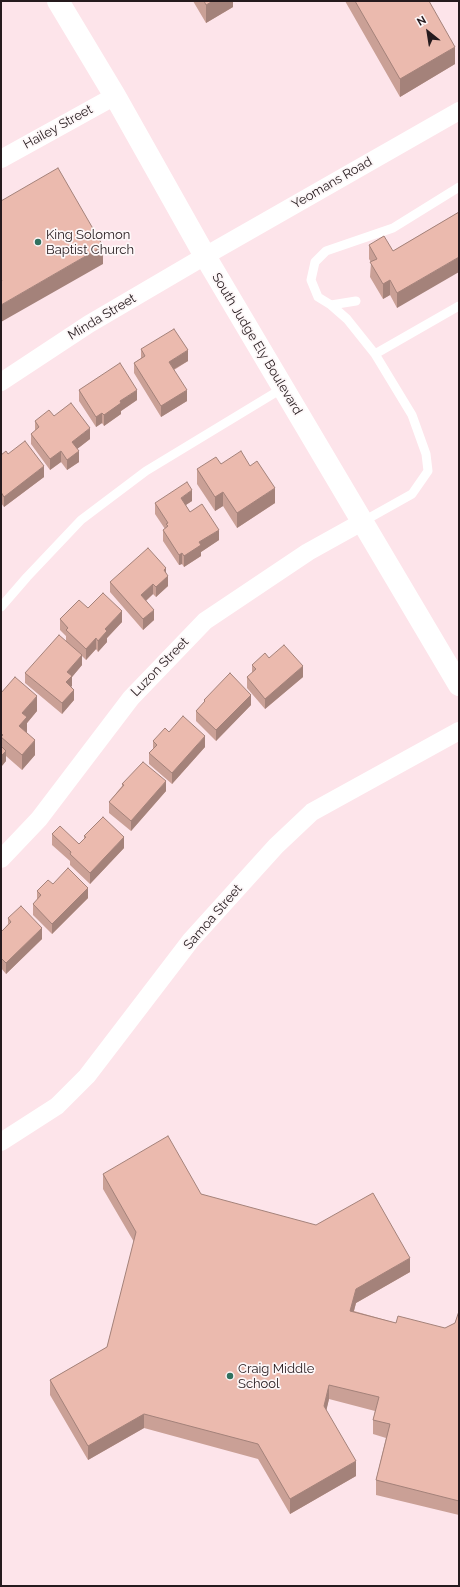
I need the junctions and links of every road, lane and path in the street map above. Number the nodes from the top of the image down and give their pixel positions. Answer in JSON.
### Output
{"nodes":[{"id":1,"x":58,"y":1,"type":"edge"},
{"id":2,"x":115,"y":96,"type":"junction"},
{"id":3,"x":459,"y":111,"type":"edge"},
{"id":4,"x":1,"y":159,"type":"edge"},
{"id":5,"x":459,"y":187,"type":"edge"},
{"id":6,"x":205,"y":256,"type":"junction"},
{"id":7,"x":356,"y":301,"type":"dead end"},
{"id":8,"x":331,"y":305,"type":"junction"},
{"id":9,"x":459,"y":306,"type":"edge"},
{"id":10,"x":375,"y":354,"type":"junction"},
{"id":11,"x":1,"y":382,"type":"edge"},
{"id":12,"x":283,"y":388,"type":"junction"},
{"id":13,"x":362,"y":522,"type":"junction"},
{"id":14,"x":1,"y":607,"type":"edge"},
{"id":15,"x":459,"y":685,"type":"edge"},
{"id":16,"x":459,"y":731,"type":"edge"},
{"id":17,"x":1,"y":860,"type":"edge"},
{"id":18,"x":1,"y":1142,"type":"edge"}],
"edges":[{"from":1,"to":2,"type":"main road","name":"South Judge Ely Boulevard"},
{"from":2,"to":4,"type":"street","name":"Hailey Street"},
{"from":2,"to":6,"type":"main road","name":"South Judge Ely Boulevard"},
{"from":3,"to":6,"type":"street","name":"Yeomans Road"},
{"from":5,"to":8,"type":"lane"},
{"from":6,"to":11,"type":"street","name":"Minda Street"},
{"from":6,"to":12,"type":"main road","name":"South Judge Ely Boulevard"},
{"from":7,"to":8,"type":"lane"},
{"from":8,"to":10,"type":"lane"},
{"from":9,"to":10,"type":"lane"},
{"from":10,"to":13,"type":"lane"},
{"from":12,"to":13,"type":"main road","name":"South Judge Ely Boulevard"},
{"from":12,"to":14,"type":"lane"},
{"from":13,"to":15,"type":"main road","name":"South Judge Ely Boulevard"},
{"from":13,"to":17,"type":"street","name":"Luzon Street"},
{"from":16,"to":18,"type":"street","name":"Samoa Street"}]}
